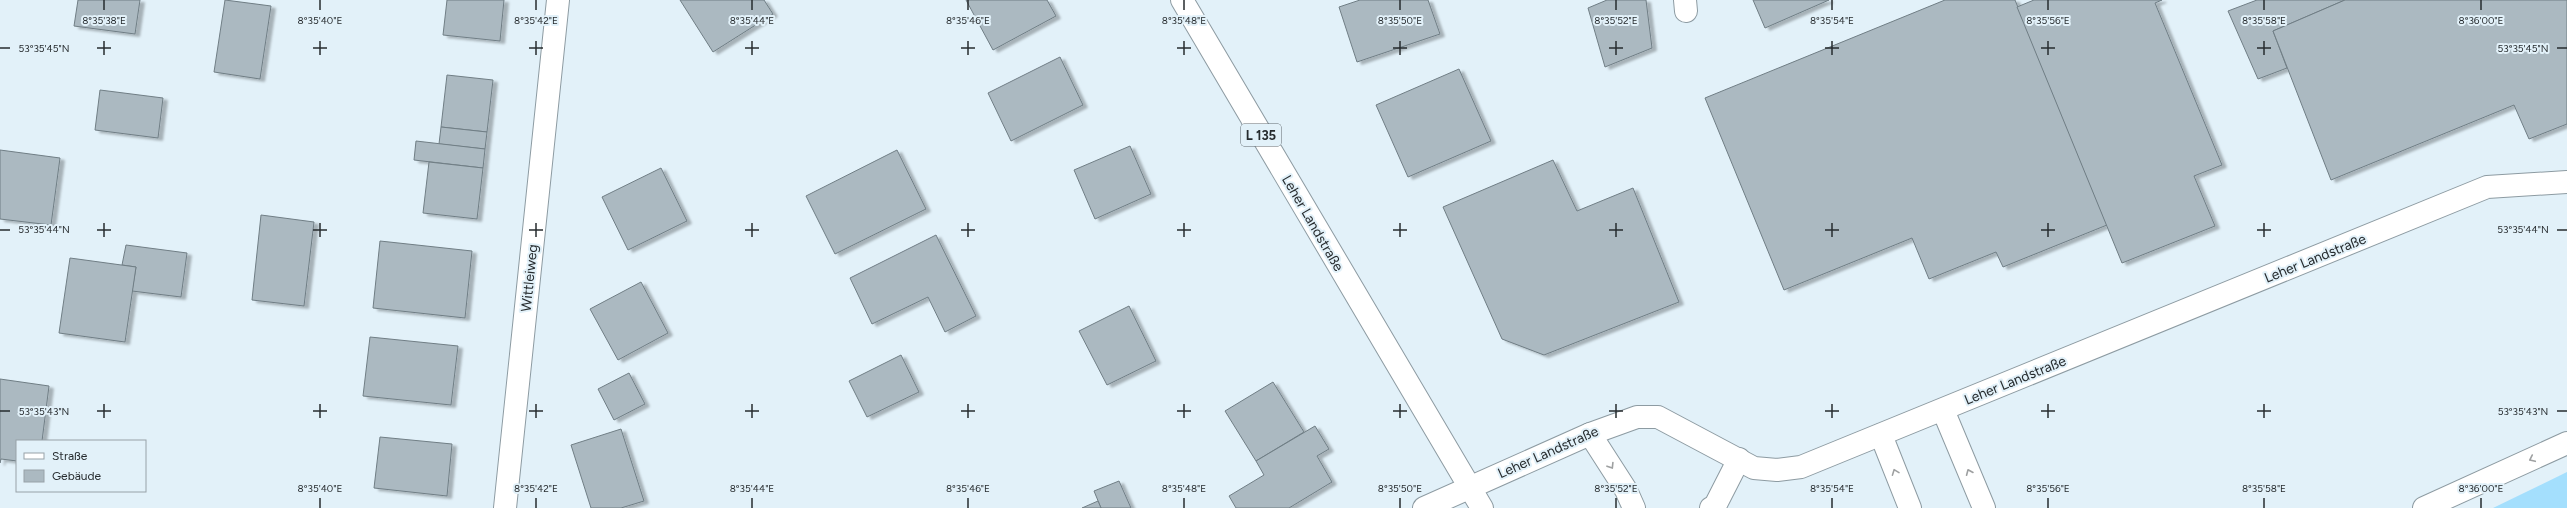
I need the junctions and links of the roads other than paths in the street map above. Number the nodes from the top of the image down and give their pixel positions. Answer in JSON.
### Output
{"nodes":[{"id":1,"x":558,"y":0,"type":"edge"},
{"id":2,"x":1182,"y":0,"type":"edge"},
{"id":3,"x":2567,"y":182,"type":"edge"},
{"id":4,"x":1943,"y":410,"type":"junction"},
{"id":5,"x":1590,"y":434,"type":"junction"},
{"id":6,"x":1881,"y":435,"type":"junction"},
{"id":7,"x":2567,"y":443,"type":"edge"},
{"id":8,"x":1738,"y":459,"type":"junction"},
{"id":9,"x":1469,"y":486,"type":"junction"},
{"id":10,"x":505,"y":508,"type":"edge"},
{"id":11,"x":1424,"y":508,"type":"edge"},
{"id":12,"x":1482,"y":508,"type":"edge"},
{"id":13,"x":1634,"y":508,"type":"edge"},
{"id":14,"x":1711,"y":508,"type":"edge"},
{"id":15,"x":1910,"y":508,"type":"edge"},
{"id":16,"x":1984,"y":508,"type":"edge"},
{"id":17,"x":2424,"y":508,"type":"edge"}],
"edges":[{"from":1,"to":10,"type":"main road","name":"Wittleiweg"},
{"from":2,"to":9,"type":"main road","name":"Leher Landstraße","number":"L 135"},
{"from":3,"to":4,"type":"main road","name":"Leher Landstraße"},
{"from":4,"to":6,"type":"main road","name":"Leher Landstraße"},
{"from":16,"to":4,"type":"main road","one_way":true},
{"from":5,"to":8,"type":"main road","name":"Leher Landstraße"},
{"from":5,"to":9,"type":"main road","name":"Leher Landstraße"},
{"from":5,"to":13,"type":"main road","one_way":true},
{"from":6,"to":8,"type":"main road","name":"Leher Landstraße"},
{"from":15,"to":6,"type":"main road","one_way":true},
{"from":7,"to":17,"type":"main road","one_way":true},
{"from":8,"to":14,"type":"main road"},
{"from":9,"to":11,"type":"main road"},
{"from":9,"to":12,"type":"main road","name":"Leher Landstraße","number":"L 135"}]}
